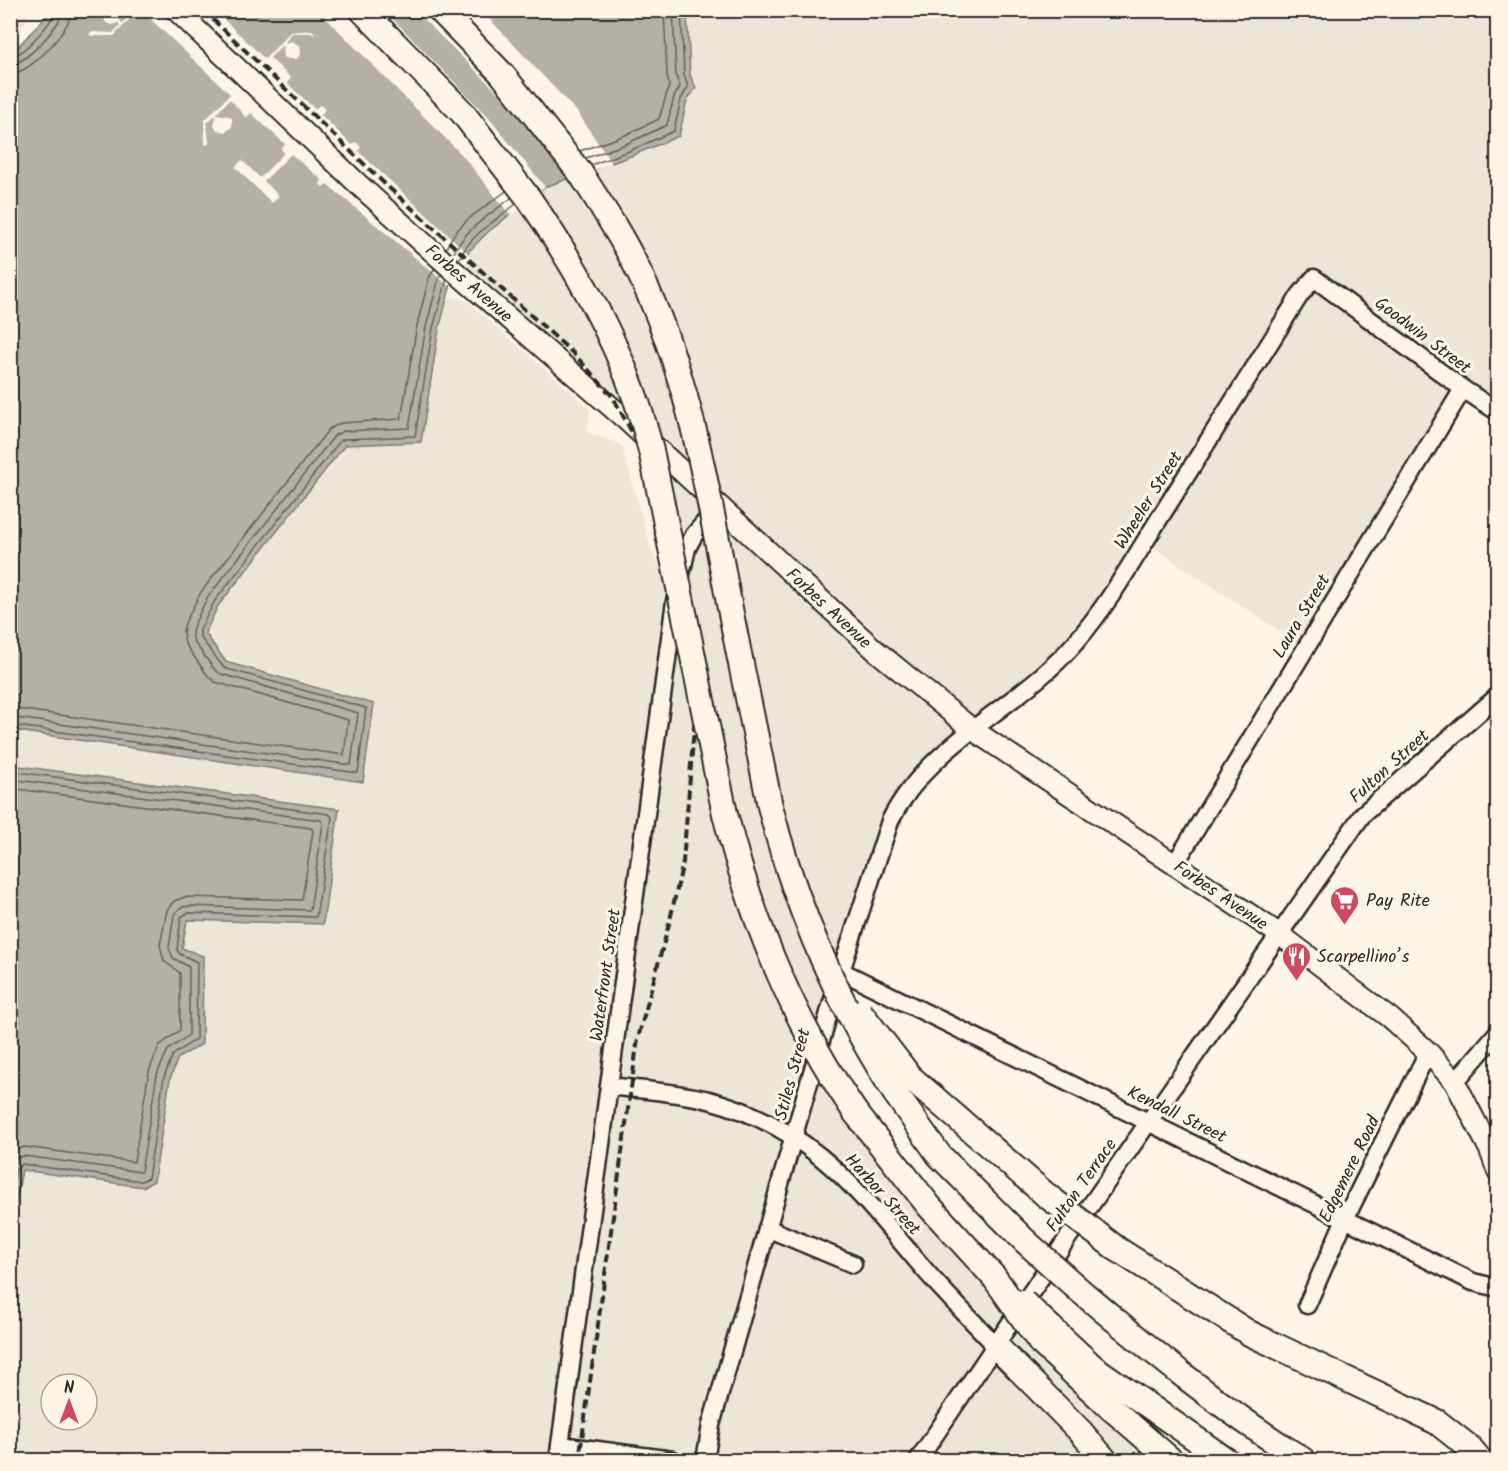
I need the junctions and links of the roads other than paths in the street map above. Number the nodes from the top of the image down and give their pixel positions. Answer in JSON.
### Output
{"nodes":[{"id":1,"x":176,"y":10,"type":"edge"},
{"id":2,"x":362,"y":10,"type":"edge"},
{"id":3,"x":440,"y":10,"type":"edge"},
{"id":4,"x":1327,"y":288,"type":"joint"},
{"id":5,"x":1463,"y":388,"type":"junction"},
{"id":6,"x":1497,"y":412,"type":"edge"},
{"id":7,"x":719,"y":506,"type":"junction"},
{"id":8,"x":1496,"y":702,"type":"edge"},
{"id":9,"x":973,"y":730,"type":"junction"},
{"id":10,"x":1175,"y":864,"type":"junction"},
{"id":11,"x":1279,"y":934,"type":"junction"},
{"id":12,"x":835,"y":971,"type":"junction"},
{"id":13,"x":1497,"y":1032,"type":"edge"},
{"id":14,"x":1428,"y":1052,"type":"junction"},
{"id":15,"x":1455,"y":1082,"type":"junction"},
{"id":16,"x":902,"y":1085,"type":"junction"},
{"id":17,"x":609,"y":1086,"type":"junction"},
{"id":18,"x":1148,"y":1122,"type":"junction"},
{"id":19,"x":795,"y":1137,"type":"junction"},
{"id":20,"x":1497,"y":1172,"type":"edge"},
{"id":21,"x":1346,"y":1218,"type":"junction"},
{"id":22,"x":767,"y":1228,"type":"junction"},
{"id":23,"x":853,"y":1264,"type":"dead end"},
{"id":24,"x":1497,"y":1288,"type":"edge"},
{"id":25,"x":1306,"y":1305,"type":"dead end"},
{"id":26,"x":1046,"y":1335,"type":"junction"},
{"id":27,"x":996,"y":1346,"type":"junction"},
{"id":28,"x":559,"y":1453,"type":"edge"},
{"id":29,"x":673,"y":1461,"type":"edge"},
{"id":30,"x":705,"y":1461,"type":"edge"},
{"id":31,"x":918,"y":1461,"type":"edge"},
{"id":32,"x":1105,"y":1461,"type":"edge"},
{"id":33,"x":1171,"y":1461,"type":"edge"},
{"id":34,"x":1226,"y":1461,"type":"edge"},
{"id":35,"x":1303,"y":1461,"type":"edge"},
{"id":36,"x":1480,"y":1461,"type":"edge"}],
"edges":[{"from":1,"to":7,"type":"main road","name":"Forbes Avenue"},
{"from":2,"to":26,"type":"highway","bridge":true},
{"from":3,"to":12,"type":"highway","bridge":true},
{"from":4,"to":5,"type":"street","name":"Goodwin Street"},
{"from":4,"to":9,"type":"street","name":"Wheeler Street"},
{"from":5,"to":6,"type":"street","name":"Goodwin Street"},
{"from":5,"to":10,"type":"street","name":"Laura Street"},
{"from":7,"to":9,"type":"main road","name":"Forbes Avenue"},
{"from":7,"to":17,"type":"street","name":"Waterfront Street"},
{"from":8,"to":11,"type":"street","name":"Fulton Street"},
{"from":9,"to":10,"type":"main road","name":"Forbes Avenue"},
{"from":9,"to":12,"type":"street","name":"Stiles Street"},
{"from":10,"to":11,"type":"main road","name":"Forbes Avenue"},
{"from":11,"to":14,"type":"main road","name":"Forbes Avenue"},
{"from":11,"to":18,"type":"street","name":"Fulton Terrace"},
{"from":12,"to":16,"type":"highway","bridge":true},
{"from":12,"to":18,"type":"street","name":"Kendall Street"},
{"from":12,"to":19,"type":"street","name":"Stiles Street"},
{"from":13,"to":15,"type":"street"},
{"from":14,"to":15,"type":"main road","name":"Forbes Avenue"},
{"from":14,"to":21,"type":"street","name":"Edgemere Road"},
{"from":15,"to":20,"type":"main road","name":"Forbes Avenue"},
{"from":16,"to":35,"type":"highway","bridge":true},
{"from":16,"to":36,"type":"highway","bridge":true},
{"from":17,"to":19,"type":"street","name":"Harbor Street"},
{"from":17,"to":28,"type":"street","name":"Waterfront Street"},
{"from":18,"to":21,"type":"street","name":"Kendall Street"},
{"from":18,"to":27,"type":"street","name":"Fulton Terrace"},
{"from":19,"to":22,"type":"street","name":"Stiles Street"},
{"from":19,"to":27,"type":"street","name":"Harbor Street"},
{"from":21,"to":24,"type":"street","name":"Kendall Street"},
{"from":21,"to":25,"type":"street","name":"Edgemere Road"},
{"from":22,"to":23,"type":"street"},
{"from":22,"to":30,"type":"street","name":"Stiles Street"},
{"from":26,"to":33,"type":"highway"},
{"from":26,"to":34,"type":"highway"},
{"from":27,"to":31,"type":"street","name":"Fulton Terrace"},
{"from":27,"to":32,"type":"highway"},
{"from":28,"to":29,"type":"street"}]}
